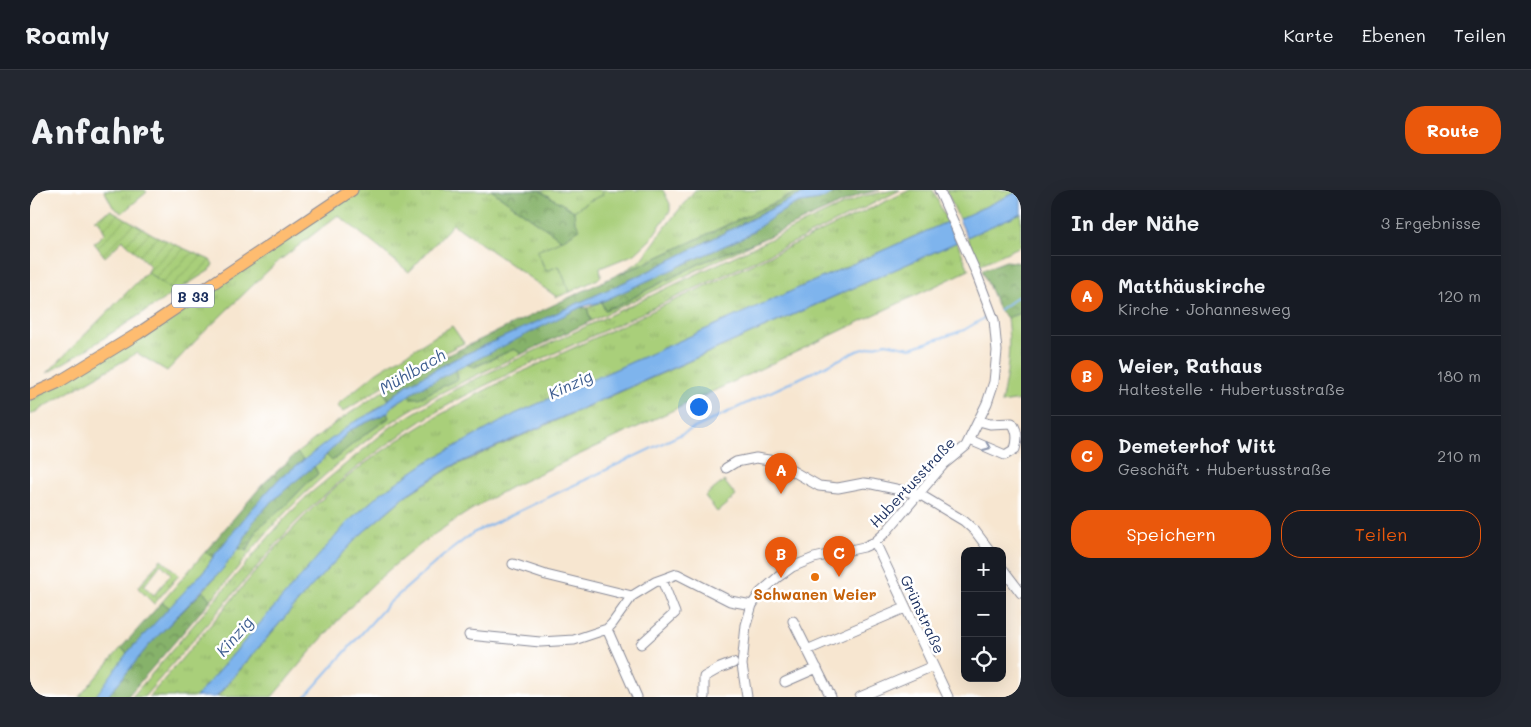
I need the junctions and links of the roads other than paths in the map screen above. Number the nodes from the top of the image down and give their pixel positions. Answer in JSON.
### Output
{"nodes":[{"id":1,"x":352,"y":190,"type":"edge"},
{"id":2,"x":940,"y":190,"type":"edge"},
{"id":3,"x":30,"y":395,"type":"edge"},
{"id":4,"x":979,"y":421,"type":"junction"},
{"id":5,"x":970,"y":440,"type":"junction"},
{"id":6,"x":726,"y":468,"type":"dead end"},
{"id":7,"x":919,"y":494,"type":"junction"},
{"id":8,"x":875,"y":542,"type":"junction"},
{"id":9,"x":987,"y":547,"type":"edge"},
{"id":10,"x":514,"y":564,"type":"dead end"},
{"id":11,"x":1006,"y":573,"type":"edge"},
{"id":12,"x":662,"y":580,"type":"junction"},
{"id":13,"x":1021,"y":594,"type":"edge"},
{"id":14,"x":632,"y":596,"type":"junction"},
{"id":15,"x":752,"y":605,"type":"junction"},
{"id":16,"x":905,"y":608,"type":"junction"},
{"id":17,"x":793,"y":621,"type":"dead end"},
{"id":18,"x":607,"y":629,"type":"junction"},
{"id":19,"x":469,"y":636,"type":"dead end"},
{"id":20,"x":641,"y":644,"type":"dead end"},
{"id":21,"x":807,"y":650,"type":"junction"},
{"id":22,"x":733,"y":663,"type":"dead end"},
{"id":23,"x":933,"y":666,"type":"junction"},
{"id":24,"x":817,"y":668,"type":"junction"},
{"id":25,"x":785,"y":682,"type":"dead end"},
{"id":26,"x":636,"y":697,"type":"edge"},
{"id":27,"x":704,"y":697,"type":"edge"},
{"id":28,"x":747,"y":697,"type":"edge"},
{"id":29,"x":831,"y":697,"type":"edge"},
{"id":30,"x":860,"y":697,"type":"edge"},
{"id":31,"x":948,"y":697,"type":"edge"}],
"edges":[{"from":1,"to":3,"type":"main road","number":"B 33"},
{"from":2,"to":4,"type":"street","name":"Hubertusstraße"},
{"from":4,"to":5,"type":"street","name":"Hubertusstraße"},
{"from":5,"to":4,"type":"street","name":"Hubertusstraße","one_way":true},
{"from":5,"to":7,"type":"street","name":"Hubertusstraße"},
{"from":6,"to":7,"type":"street"},
{"from":7,"to":8,"type":"street","name":"Hubertusstraße"},
{"from":7,"to":9,"type":"street"},
{"from":8,"to":15,"type":"street","name":"Hubertusstraße"},
{"from":8,"to":16,"type":"street","name":"Grünstraße"},
{"from":10,"to":14,"type":"street"},
{"from":11,"to":13,"type":"street"},
{"from":12,"to":14,"type":"street"},
{"from":12,"to":15,"type":"street"},
{"from":12,"to":20,"type":"street"},
{"from":14,"to":18,"type":"street"},
{"from":15,"to":28,"type":"street"},
{"from":16,"to":21,"type":"street"},
{"from":16,"to":23,"type":"street","name":"Grünstraße"},
{"from":17,"to":21,"type":"street"},
{"from":18,"to":19,"type":"street"},
{"from":18,"to":26,"type":"street"},
{"from":21,"to":24,"type":"street"},
{"from":22,"to":27,"type":"street"},
{"from":23,"to":30,"type":"street"},
{"from":23,"to":31,"type":"street","name":"Grünstraße"},
{"from":24,"to":25,"type":"street"},
{"from":24,"to":29,"type":"street"}]}
